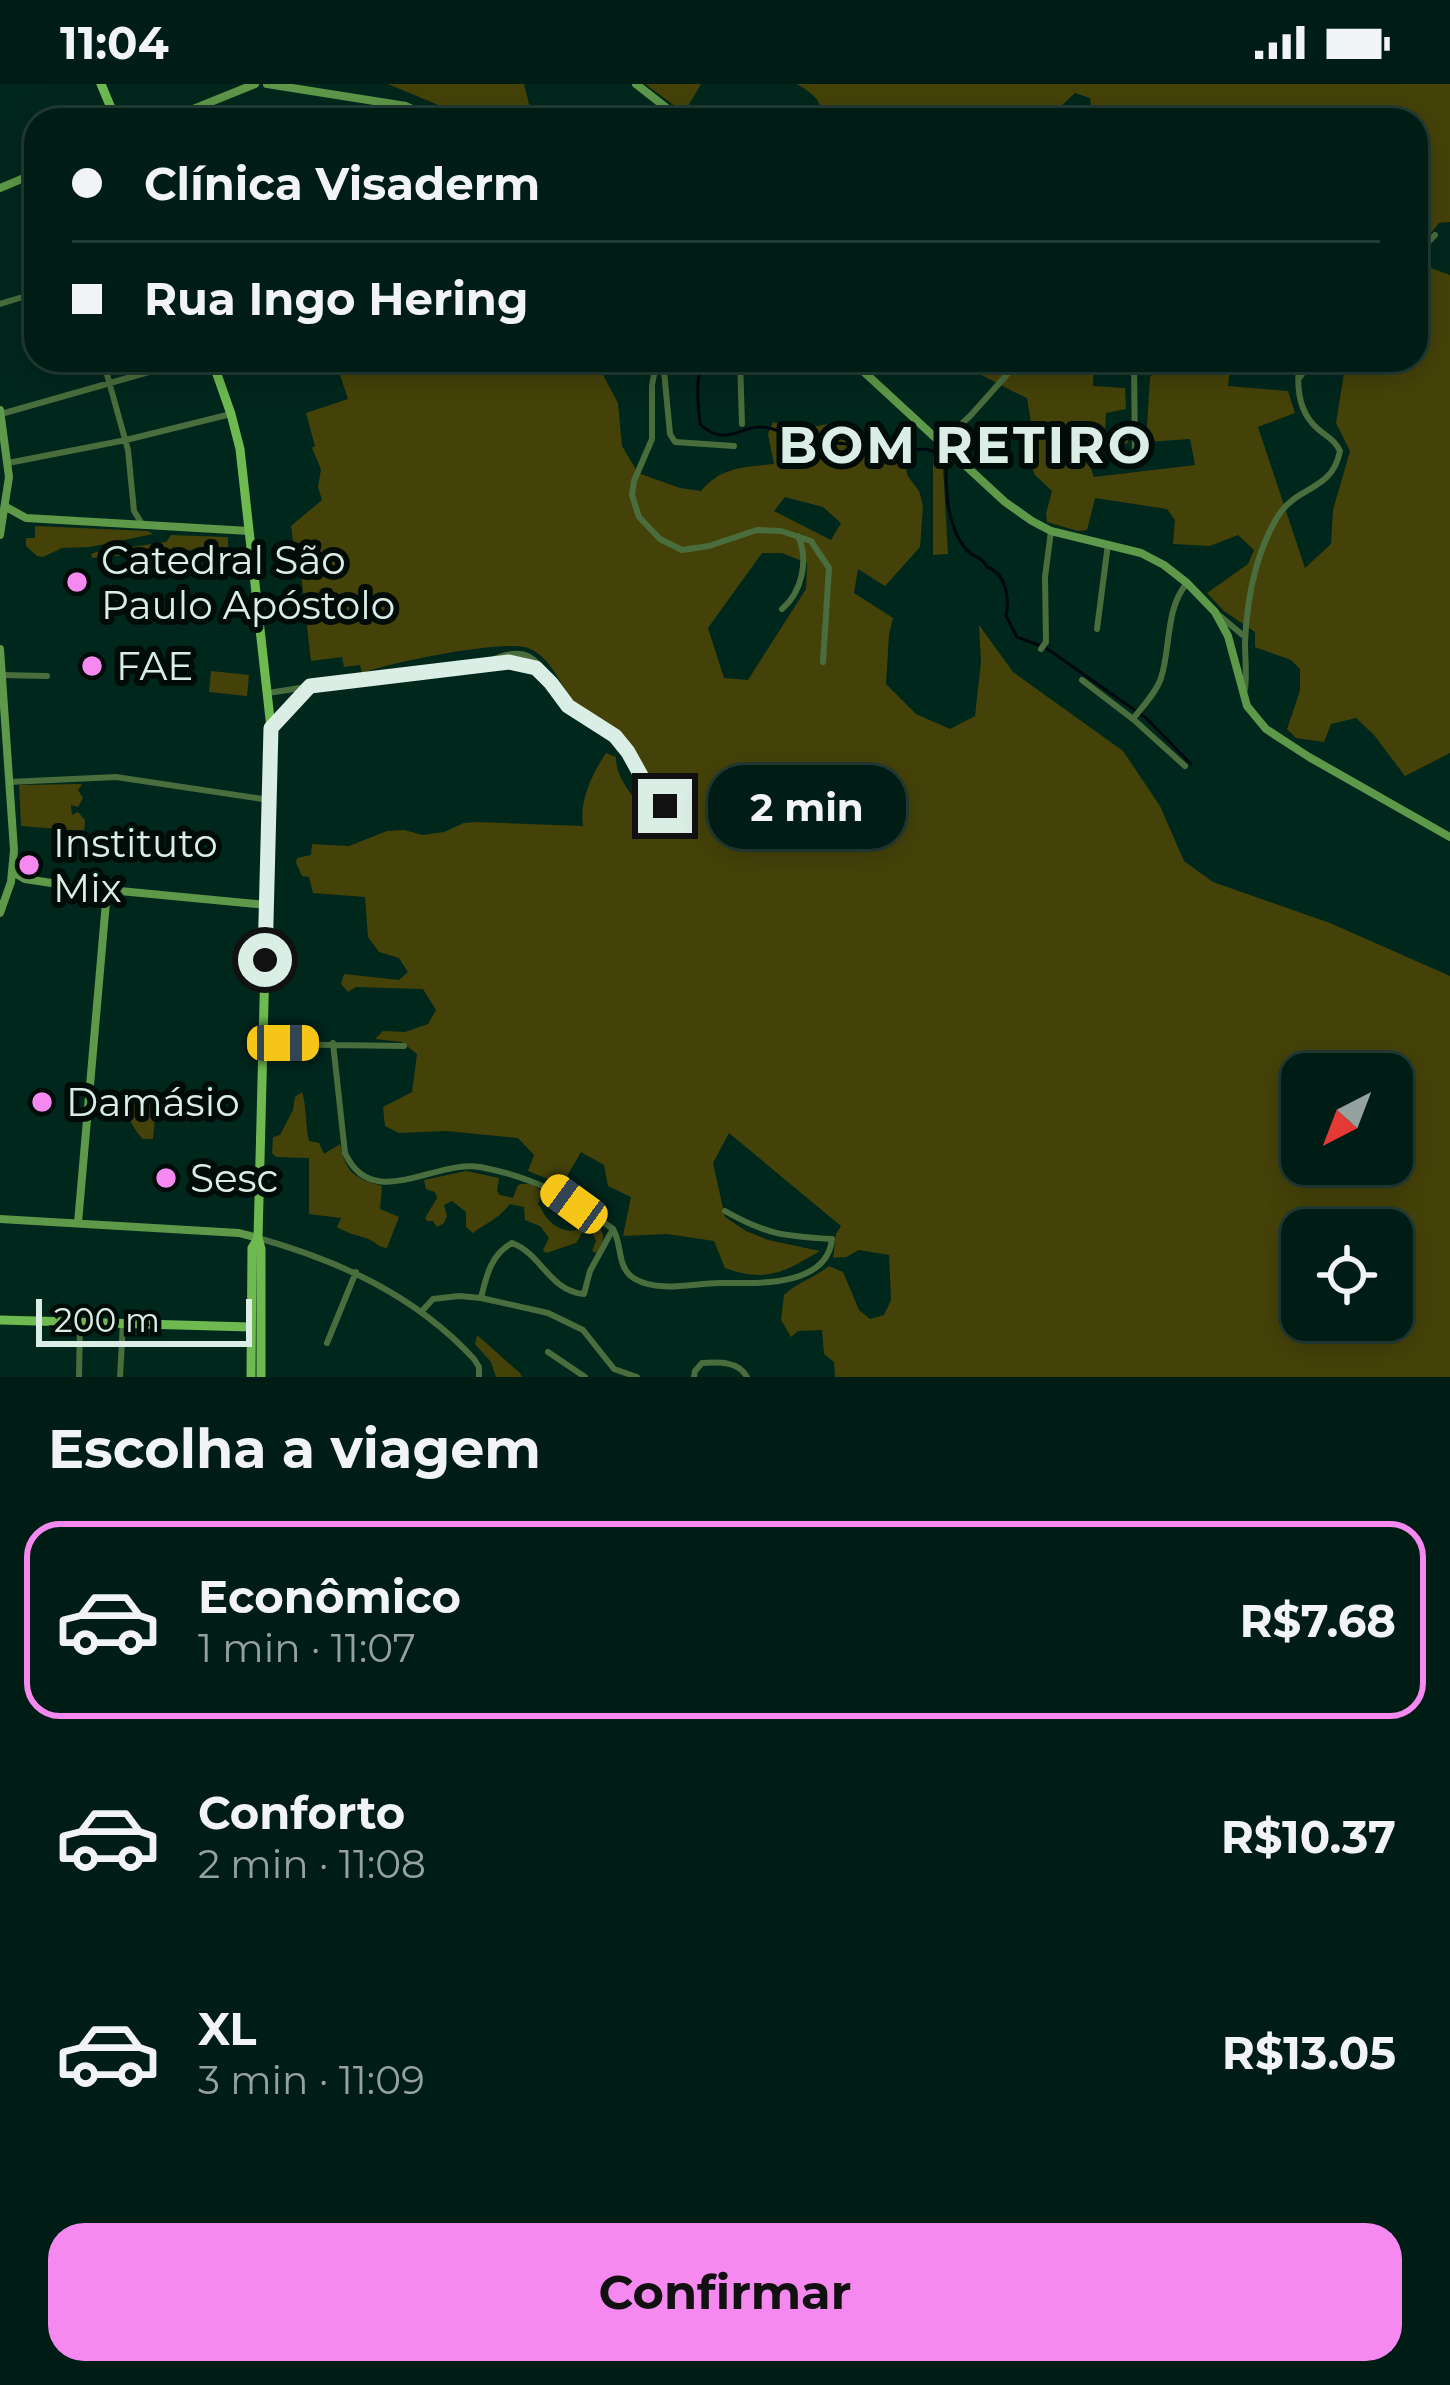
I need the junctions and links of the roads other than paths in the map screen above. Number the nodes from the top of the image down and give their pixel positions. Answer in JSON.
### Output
{"nodes":[{"id":1,"x":254,"y":84,"type":"edge"},
{"id":2,"x":267,"y":84,"type":"edge"},
{"id":3,"x":636,"y":84,"type":"edge"},
{"id":4,"x":195,"y":108,"type":"edge"},
{"id":5,"x":410,"y":108,"type":"edge"},
{"id":6,"x":667,"y":108,"type":"edge"},
{"id":7,"x":1435,"y":235,"type":"dead end"},
{"id":8,"x":1428,"y":242,"type":"edge"},
{"id":9,"x":107,"y":372,"type":"edge"},
{"id":10,"x":150,"y":372,"type":"edge"},
{"id":11,"x":216,"y":372,"type":"edge"},
{"id":12,"x":656,"y":372,"type":"edge"},
{"id":13,"x":662,"y":372,"type":"edge"},
{"id":14,"x":740,"y":372,"type":"edge"},
{"id":15,"x":863,"y":372,"type":"edge"},
{"id":16,"x":1009,"y":372,"type":"edge"},
{"id":17,"x":1134,"y":372,"type":"edge"},
{"id":18,"x":1299,"y":372,"type":"edge"},
{"id":19,"x":1304,"y":372,"type":"edge"},
{"id":20,"x":1298,"y":382,"type":"junction"},
{"id":21,"x":110,"y":384,"type":"junction"},
{"id":22,"x":0,"y":412,"type":"edge"},
{"id":23,"x":231,"y":414,"type":"junction"},
{"id":24,"x":742,"y":424,"type":"dead end"},
{"id":25,"x":126,"y":440,"type":"junction"},
{"id":26,"x":940,"y":443,"type":"junction"},
{"id":27,"x":734,"y":446,"type":"dead end"},
{"id":28,"x":1135,"y":455,"type":"dead end"},
{"id":29,"x":8,"y":463,"type":"junction"},
{"id":30,"x":6,"y":507,"type":"junction"},
{"id":31,"x":134,"y":512,"type":"junction"},
{"id":32,"x":26,"y":518,"type":"junction"},
{"id":33,"x":122,"y":525,"type":"junction"},
{"id":34,"x":145,"y":526,"type":"junction"},
{"id":35,"x":249,"y":531,"type":"junction"},
{"id":36,"x":1051,"y":531,"type":"junction"},
{"id":37,"x":0,"y":532,"type":"edge"},
{"id":38,"x":798,"y":535,"type":"junction"},
{"id":39,"x":1108,"y":544,"type":"junction"},
{"id":40,"x":1187,"y":583,"type":"junction"},
{"id":41,"x":782,"y":609,"type":"dead end"},
{"id":42,"x":1215,"y":611,"type":"junction"},
{"id":43,"x":1097,"y":628,"type":"dead end"},
{"id":44,"x":1245,"y":637,"type":"junction"},
{"id":45,"x":1044,"y":646,"type":"dead end"},
{"id":46,"x":0,"y":649,"type":"edge"},
{"id":47,"x":824,"y":662,"type":"dead end"},
{"id":48,"x":2,"y":675,"type":"edge"},
{"id":49,"x":47,"y":676,"type":"dead end"},
{"id":50,"x":1082,"y":680,"type":"dead end"},
{"id":51,"x":310,"y":686,"type":"junction"},
{"id":52,"x":268,"y":693,"type":"junction"},
{"id":53,"x":1243,"y":694,"type":"junction"},
{"id":54,"x":1137,"y":714,"type":"junction"},
{"id":55,"x":271,"y":728,"type":"junction"},
{"id":56,"x":1185,"y":766,"type":"dead end"},
{"id":57,"x":9,"y":782,"type":"junction"},
{"id":58,"x":270,"y":800,"type":"junction"},
{"id":59,"x":665,"y":806,"type":"dead end"},
{"id":60,"x":1446,"y":831,"type":"edge"},
{"id":61,"x":0,"y":850,"type":"edge"},
{"id":62,"x":14,"y":850,"type":"junction"},
{"id":63,"x":12,"y":877,"type":"junction"},
{"id":64,"x":108,"y":890,"type":"junction"},
{"id":65,"x":266,"y":905,"type":"junction"},
{"id":66,"x":0,"y":913,"type":"edge"},
{"id":67,"x":333,"y":1043,"type":"junction"},
{"id":68,"x":263,"y":1044,"type":"junction"},
{"id":69,"x":404,"y":1046,"type":"dead end"},
{"id":70,"x":725,"y":1211,"type":"dead end"},
{"id":71,"x":0,"y":1219,"type":"edge"},
{"id":72,"x":258,"y":1219,"type":"junction"},
{"id":73,"x":78,"y":1222,"type":"junction"},
{"id":74,"x":613,"y":1229,"type":"junction"},
{"id":75,"x":238,"y":1233,"type":"junction"},
{"id":76,"x":258,"y":1238,"type":"junction"},
{"id":77,"x":356,"y":1272,"type":"junction"},
{"id":78,"x":481,"y":1298,"type":"junction"},
{"id":79,"x":422,"y":1311,"type":"junction"},
{"id":80,"x":0,"y":1320,"type":"edge"},
{"id":81,"x":80,"y":1322,"type":"junction"},
{"id":82,"x":123,"y":1323,"type":"junction"},
{"id":83,"x":250,"y":1327,"type":"junction"},
{"id":84,"x":327,"y":1343,"type":"dead end"},
{"id":85,"x":548,"y":1352,"type":"dead end"},
{"id":86,"x":79,"y":1377,"type":"edge"},
{"id":87,"x":120,"y":1377,"type":"edge"},
{"id":88,"x":251,"y":1377,"type":"edge"},
{"id":89,"x":261,"y":1377,"type":"edge"},
{"id":90,"x":479,"y":1377,"type":"edge"},
{"id":91,"x":585,"y":1377,"type":"edge"},
{"id":92,"x":637,"y":1377,"type":"edge"},
{"id":93,"x":694,"y":1377,"type":"edge"},
{"id":94,"x":747,"y":1377,"type":"edge"}],
"edges":[{"from":1,"to":4,"type":"street"},
{"from":2,"to":5,"type":"street"},
{"from":3,"to":6,"type":"street"},
{"from":7,"to":8,"type":"street"},
{"from":9,"to":21,"type":"street"},
{"from":10,"to":21,"type":"street"},
{"from":11,"to":23,"type":"main road"},
{"from":12,"to":38,"type":"street"},
{"from":13,"to":27,"type":"street"},
{"from":14,"to":24,"type":"street"},
{"from":15,"to":26,"type":"street"},
{"from":16,"to":26,"type":"street"},
{"from":17,"to":28,"type":"street"},
{"from":18,"to":20,"type":"street"},
{"from":19,"to":20,"type":"street"},
{"from":20,"to":44,"type":"street"},
{"from":21,"to":22,"type":"street"},
{"from":21,"to":25,"type":"street"},
{"from":22,"to":29,"type":"street"},
{"from":23,"to":25,"type":"street"},
{"from":23,"to":35,"type":"main road"},
{"from":25,"to":29,"type":"street"},
{"from":25,"to":31,"type":"street"},
{"from":26,"to":36,"type":"street"},
{"from":29,"to":30,"type":"street"},
{"from":30,"to":32,"type":"street"},
{"from":30,"to":37,"type":"street"},
{"from":31,"to":33,"type":"street"},
{"from":31,"to":34,"type":"street"},
{"from":32,"to":33,"type":"street"},
{"from":32,"to":37,"type":"street"},
{"from":33,"to":34,"type":"street"},
{"from":34,"to":35,"type":"street"},
{"from":35,"to":52,"type":"main road"},
{"from":36,"to":39,"type":"street"},
{"from":36,"to":45,"type":"street"},
{"from":38,"to":41,"type":"street"},
{"from":38,"to":47,"type":"street"},
{"from":39,"to":40,"type":"street"},
{"from":39,"to":43,"type":"street"},
{"from":40,"to":42,"type":"street"},
{"from":40,"to":54,"type":"street"},
{"from":42,"to":44,"type":"street"},
{"from":42,"to":53,"type":"street"},
{"from":44,"to":53,"type":"street"},
{"from":46,"to":48,"type":"street"},
{"from":48,"to":49,"type":"street"},
{"from":48,"to":57,"type":"street"},
{"from":50,"to":54,"type":"street"},
{"from":51,"to":52,"type":"street"},
{"from":51,"to":55,"type":"street"},
{"from":51,"to":59,"type":"street"},
{"from":52,"to":55,"type":"main road"},
{"from":53,"to":60,"type":"street"},
{"from":54,"to":56,"type":"street"},
{"from":55,"to":58,"type":"main road"},
{"from":57,"to":58,"type":"street"},
{"from":57,"to":62,"type":"street"},
{"from":58,"to":65,"type":"main road"},
{"from":61,"to":62,"type":"street"},
{"from":62,"to":63,"type":"street"},
{"from":63,"to":64,"type":"street"},
{"from":63,"to":66,"type":"street"},
{"from":64,"to":65,"type":"street"},
{"from":64,"to":73,"type":"street"},
{"from":65,"to":68,"type":"main road"},
{"from":67,"to":68,"type":"street"},
{"from":67,"to":69,"type":"street"},
{"from":67,"to":74,"type":"street"},
{"from":68,"to":72,"type":"main road"},
{"from":70,"to":74,"type":"street"},
{"from":71,"to":73,"type":"street"},
{"from":72,"to":75,"type":"street"},
{"from":72,"to":76,"type":"main road"},
{"from":73,"to":75,"type":"street"},
{"from":74,"to":78,"type":"street"},
{"from":75,"to":76,"type":"street"},
{"from":76,"to":77,"type":"street"},
{"from":76,"to":83,"type":"main road"},
{"from":76,"to":89,"type":"main road"},
{"from":77,"to":79,"type":"street"},
{"from":77,"to":84,"type":"street"},
{"from":78,"to":79,"type":"street"},
{"from":78,"to":92,"type":"street"},
{"from":79,"to":90,"type":"street"},
{"from":80,"to":81,"type":"main road"},
{"from":81,"to":82,"type":"main road"},
{"from":81,"to":86,"type":"street"},
{"from":82,"to":83,"type":"main road"},
{"from":82,"to":87,"type":"street"},
{"from":83,"to":88,"type":"main road"},
{"from":85,"to":91,"type":"street"},
{"from":93,"to":94,"type":"street"}]}
